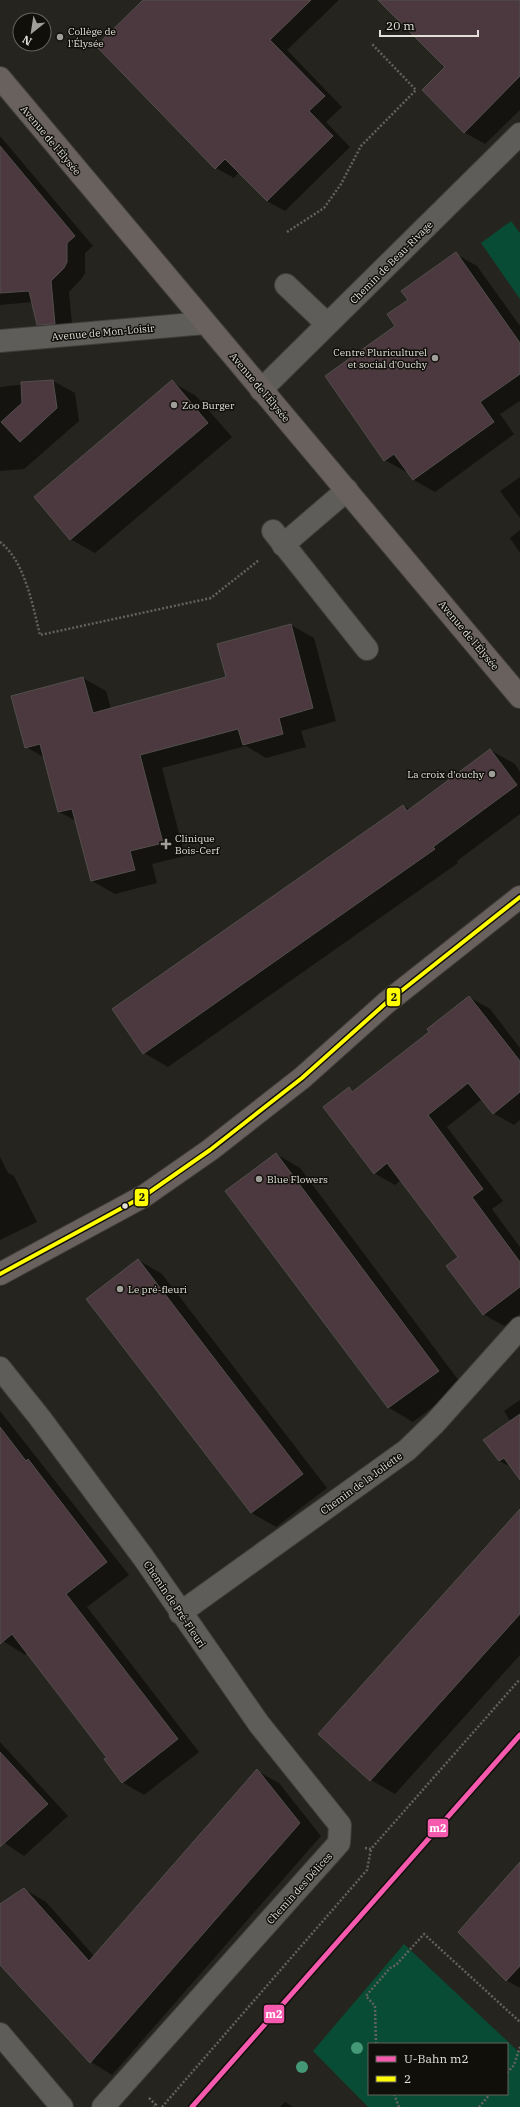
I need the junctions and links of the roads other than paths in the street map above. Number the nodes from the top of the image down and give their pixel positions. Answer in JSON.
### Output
{"nodes":[{"id":1,"x":0,"y":78,"type":"edge"},
{"id":2,"x":520,"y":134,"type":"edge"},
{"id":3,"x":286,"y":285,"type":"dead end"},
{"id":4,"x":205,"y":323,"type":"junction"},
{"id":5,"x":327,"y":324,"type":"junction"},
{"id":6,"x":0,"y":341,"type":"edge"},
{"id":7,"x":261,"y":390,"type":"junction"},
{"id":8,"x":347,"y":490,"type":"junction"},
{"id":9,"x":366,"y":649,"type":"dead end"},
{"id":10,"x":520,"y":697,"type":"edge"},
{"id":11,"x":520,"y":897,"type":"edge"},
{"id":12,"x":0,"y":1274,"type":"edge"},
{"id":13,"x":520,"y":1328,"type":"edge"},
{"id":14,"x":0,"y":1368,"type":"edge"},
{"id":15,"x":180,"y":1613,"type":"junction"},
{"id":16,"x":339,"y":1843,"type":"joint"},
{"id":17,"x":0,"y":2034,"type":"edge"},
{"id":18,"x":62,"y":2107,"type":"edge"},
{"id":19,"x":103,"y":2107,"type":"edge"}],
"edges":[{"from":1,"to":4,"type":"main road","name":"Avenue de l'Élysée"},
{"from":2,"to":5,"type":"street","name":"Chemin de Beau-Rivage"},
{"from":3,"to":5,"type":"street"},
{"from":4,"to":6,"type":"street","name":"Avenue de Mon-Loisir"},
{"from":4,"to":7,"type":"main road","name":"Avenue de l'Élysée"},
{"from":5,"to":7,"type":"street","name":"Chemin de Beau-Rivage"},
{"from":7,"to":8,"type":"main road","name":"Avenue de l'Élysée"},
{"from":8,"to":9,"type":"street"},
{"from":8,"to":10,"type":"main road","name":"Avenue de l'Élysée"},
{"from":11,"to":12,"type":"main road"},
{"from":13,"to":15,"type":"street","name":"Chemin de la Joliette"},
{"from":14,"to":15,"type":"street","name":"Chemin de Pré-Fleuri"},
{"from":15,"to":16,"type":"street","name":"Chemin de Pré-Fleuri"},
{"from":16,"to":19,"type":"street","name":"Chemin des Délices"},
{"from":17,"to":18,"type":"street"}]}
